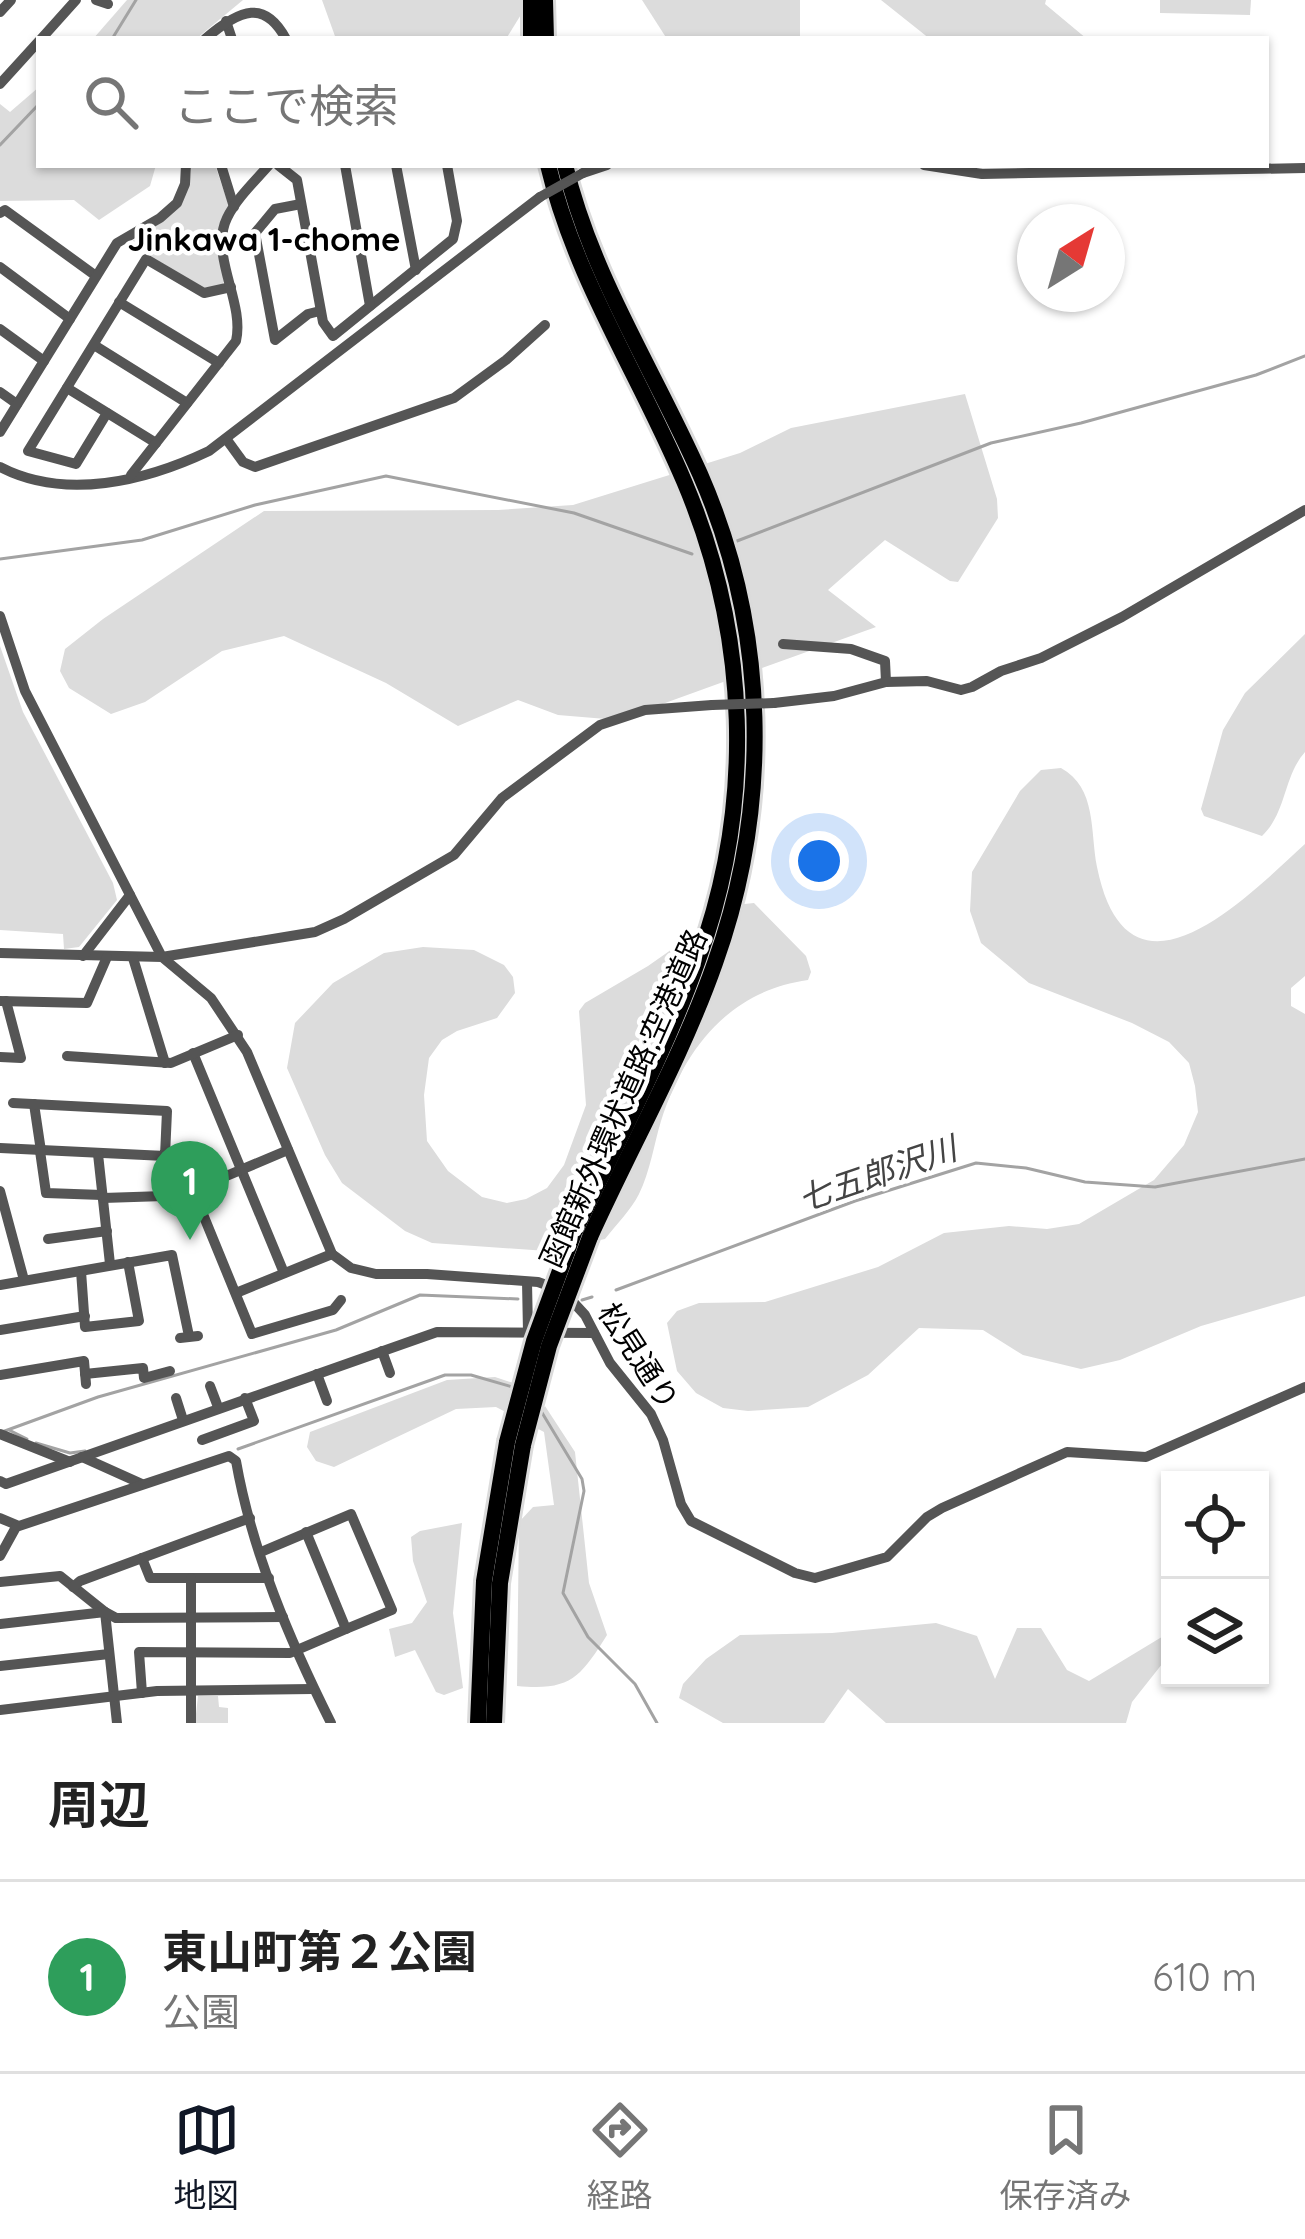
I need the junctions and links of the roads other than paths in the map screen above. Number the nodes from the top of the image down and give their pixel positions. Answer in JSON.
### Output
{"nodes":[{"id":1,"x":10,"y":0,"type":"edge"},
{"id":2,"x":76,"y":0,"type":"edge"},
{"id":3,"x":531,"y":0,"type":"edge"},
{"id":4,"x":545,"y":0,"type":"edge"},
{"id":5,"x":0,"y":12,"type":"edge"},
{"id":6,"x":226,"y":21,"type":"junction"},
{"id":7,"x":44,"y":36,"type":"edge"},
{"id":8,"x":209,"y":36,"type":"edge"},
{"id":9,"x":231,"y":36,"type":"edge"},
{"id":10,"x":285,"y":36,"type":"edge"},
{"id":11,"x":531,"y":36,"type":"edge"},
{"id":12,"x":546,"y":36,"type":"edge"},
{"id":13,"x":36,"y":44,"type":"edge"},
{"id":14,"x":0,"y":84,"type":"edge"},
{"id":15,"x":186,"y":168,"type":"edge"},
{"id":16,"x":222,"y":168,"type":"edge"},
{"id":17,"x":270,"y":168,"type":"edge"},
{"id":18,"x":278,"y":168,"type":"edge"},
{"id":19,"x":346,"y":168,"type":"edge"},
{"id":20,"x":397,"y":168,"type":"edge"},
{"id":21,"x":448,"y":168,"type":"edge"},
{"id":22,"x":549,"y":168,"type":"edge"},
{"id":23,"x":944,"y":168,"type":"edge"},
{"id":24,"x":1305,"y":168,"type":"edge"},
{"id":25,"x":574,"y":169,"type":"edge"},
{"id":26,"x":301,"y":204,"type":"junction"},
{"id":27,"x":235,"y":207,"type":"junction"},
{"id":28,"x":0,"y":214,"type":"edge"},
{"id":29,"x":70,"y":234,"type":"dead end"},
{"id":30,"x":59,"y":249,"type":"junction"},
{"id":31,"x":0,"y":266,"type":"edge"},
{"id":32,"x":416,"y":270,"type":"junction"},
{"id":33,"x":96,"y":276,"type":"junction"},
{"id":34,"x":231,"y":287,"type":"junction"},
{"id":35,"x":119,"y":302,"type":"junction"},
{"id":36,"x":370,"y":307,"type":"junction"},
{"id":37,"x":320,"y":311,"type":"junction"},
{"id":38,"x":70,"y":319,"type":"junction"},
{"id":39,"x":545,"y":325,"type":"dead end"},
{"id":40,"x":0,"y":329,"type":"edge"},
{"id":41,"x":94,"y":345,"type":"junction"},
{"id":42,"x":44,"y":361,"type":"junction"},
{"id":43,"x":219,"y":363,"type":"junction"},
{"id":44,"x":67,"y":388,"type":"junction"},
{"id":45,"x":0,"y":392,"type":"edge"},
{"id":46,"x":188,"y":403,"type":"junction"},
{"id":47,"x":17,"y":404,"type":"junction"},
{"id":48,"x":107,"y":413,"type":"junction"},
{"id":49,"x":0,"y":431,"type":"edge"},
{"id":50,"x":227,"y":440,"type":"junction"},
{"id":51,"x":156,"y":442,"type":"junction"},
{"id":52,"x":0,"y":467,"type":"edge"},
{"id":53,"x":130,"y":476,"type":"junction"},
{"id":54,"x":1305,"y":510,"type":"edge"},
{"id":55,"x":0,"y":616,"type":"edge"},
{"id":56,"x":783,"y":644,"type":"dead end"},
{"id":57,"x":886,"y":682,"type":"junction"},
{"id":58,"x":130,"y":895,"type":"junction"},
{"id":59,"x":0,"y":953,"type":"edge"},
{"id":60,"x":82,"y":956,"type":"junction"},
{"id":61,"x":107,"y":957,"type":"junction"},
{"id":62,"x":162,"y":957,"type":"junction"},
{"id":63,"x":133,"y":958,"type":"junction"},
{"id":64,"x":3,"y":1001,"type":"edge"},
{"id":65,"x":238,"y":1035,"type":"junction"},
{"id":66,"x":193,"y":1053,"type":"junction"},
{"id":67,"x":67,"y":1055,"type":"dead end"},
{"id":68,"x":0,"y":1057,"type":"edge"},
{"id":69,"x":165,"y":1063,"type":"junction"},
{"id":70,"x":13,"y":1102,"type":"dead end"},
{"id":71,"x":34,"y":1104,"type":"junction"},
{"id":72,"x":0,"y":1148,"type":"edge"},
{"id":73,"x":288,"y":1150,"type":"junction"},
{"id":74,"x":40,"y":1151,"type":"junction"},
{"id":75,"x":98,"y":1154,"type":"junction"},
{"id":76,"x":241,"y":1170,"type":"junction"},
{"id":77,"x":193,"y":1190,"type":"junction"},
{"id":78,"x":0,"y":1191,"type":"edge"},
{"id":79,"x":102,"y":1197,"type":"junction"},
{"id":80,"x":106,"y":1231,"type":"junction"},
{"id":81,"x":582,"y":1235,"type":"junction"},
{"id":82,"x":48,"y":1239,"type":"dead end"},
{"id":83,"x":332,"y":1254,"type":"junction"},
{"id":84,"x":128,"y":1262,"type":"junction"},
{"id":85,"x":110,"y":1264,"type":"junction"},
{"id":86,"x":82,"y":1270,"type":"junction"},
{"id":87,"x":284,"y":1274,"type":"junction"},
{"id":88,"x":24,"y":1280,"type":"junction"},
{"id":89,"x":527,"y":1282,"type":"junction"},
{"id":90,"x":0,"y":1285,"type":"edge"},
{"id":91,"x":236,"y":1292,"type":"junction"},
{"id":92,"x":341,"y":1300,"type":"dead end"},
{"id":93,"x":85,"y":1316,"type":"junction"},
{"id":94,"x":0,"y":1330,"type":"edge"},
{"id":95,"x":528,"y":1333,"type":"junction"},
{"id":96,"x":594,"y":1333,"type":"junction"},
{"id":97,"x":189,"y":1337,"type":"dead end"},
{"id":98,"x":382,"y":1351,"type":"junction"},
{"id":99,"x":170,"y":1370,"type":"dead end"},
{"id":100,"x":390,"y":1373,"type":"dead end"},
{"id":101,"x":317,"y":1374,"type":"junction"},
{"id":102,"x":0,"y":1375,"type":"edge"},
{"id":103,"x":210,"y":1386,"type":"dead end"},
{"id":104,"x":1305,"y":1387,"type":"edge"},
{"id":105,"x":176,"y":1398,"type":"dead end"},
{"id":106,"x":245,"y":1398,"type":"junction"},
{"id":107,"x":327,"y":1401,"type":"dead end"},
{"id":108,"x":218,"y":1407,"type":"junction"},
{"id":109,"x":188,"y":1418,"type":"junction"},
{"id":110,"x":2,"y":1434,"type":"edge"},
{"id":111,"x":202,"y":1439,"type":"junction"},
{"id":112,"x":515,"y":1444,"type":"junction"},
{"id":113,"x":76,"y":1460,"type":"junction"},
{"id":114,"x":210,"y":1461,"type":"junction"},
{"id":115,"x":0,"y":1481,"type":"edge"},
{"id":116,"x":142,"y":1484,"type":"junction"},
{"id":117,"x":0,"y":1518,"type":"edge"},
{"id":118,"x":250,"y":1518,"type":"junction"},
{"id":119,"x":16,"y":1526,"type":"junction"},
{"id":120,"x":306,"y":1532,"type":"junction"},
{"id":121,"x":261,"y":1552,"type":"junction"},
{"id":122,"x":0,"y":1556,"type":"edge"},
{"id":123,"x":142,"y":1558,"type":"junction"},
{"id":124,"x":191,"y":1578,"type":"junction"},
{"id":125,"x":269,"y":1578,"type":"junction"},
{"id":126,"x":0,"y":1582,"type":"edge"},
{"id":127,"x":73,"y":1587,"type":"junction"},
{"id":128,"x":105,"y":1612,"type":"junction"},
{"id":129,"x":191,"y":1617,"type":"junction"},
{"id":130,"x":283,"y":1617,"type":"junction"},
{"id":131,"x":0,"y":1624,"type":"edge"},
{"id":132,"x":346,"y":1629,"type":"junction"},
{"id":133,"x":295,"y":1652,"type":"junction"},
{"id":134,"x":191,"y":1653,"type":"junction"},
{"id":135,"x":110,"y":1654,"type":"junction"},
{"id":136,"x":0,"y":1666,"type":"edge"},
{"id":137,"x":312,"y":1689,"type":"junction"},
{"id":138,"x":191,"y":1690,"type":"junction"},
{"id":139,"x":142,"y":1693,"type":"junction"},
{"id":140,"x":114,"y":1696,"type":"junction"},
{"id":141,"x":0,"y":1710,"type":"edge"},
{"id":142,"x":117,"y":1723,"type":"edge"},
{"id":143,"x":191,"y":1723,"type":"edge"},
{"id":144,"x":331,"y":1723,"type":"edge"},
{"id":145,"x":478,"y":1723,"type":"edge"},
{"id":146,"x":494,"y":1723,"type":"edge"}],
"edges":[{"from":1,"to":5,"type":"street"},
{"from":2,"to":7,"type":"street"},
{"from":3,"to":11,"type":"highway"},
{"from":4,"to":12,"type":"highway"},
{"from":6,"to":8,"type":"street"},
{"from":6,"to":9,"type":"street"},
{"from":6,"to":10,"type":"street"},
{"from":13,"to":14,"type":"street"},
{"from":15,"to":33,"type":"street"},
{"from":16,"to":27,"type":"street"},
{"from":17,"to":27,"type":"street"},
{"from":18,"to":26,"type":"street"},
{"from":19,"to":36,"type":"street"},
{"from":20,"to":32,"type":"street"},
{"from":21,"to":32,"type":"street"},
{"from":22,"to":81,"type":"highway","name":"函館新外環状道路;空港道路"},
{"from":23,"to":24,"type":"street"},
{"from":25,"to":50,"type":"street","bridge":true},
{"from":25,"to":81,"type":"highway","name":"函館新外環状道路;空港道路"},
{"from":26,"to":37,"type":"street"},
{"from":26,"to":37,"type":"street"},
{"from":27,"to":34,"type":"street"},
{"from":28,"to":30,"type":"street"},
{"from":29,"to":30,"type":"street"},
{"from":30,"to":33,"type":"street"},
{"from":31,"to":38,"type":"street"},
{"from":32,"to":36,"type":"street"},
{"from":33,"to":38,"type":"street"},
{"from":34,"to":35,"type":"street"},
{"from":34,"to":43,"type":"street"},
{"from":35,"to":41,"type":"street"},
{"from":35,"to":43,"type":"street"},
{"from":36,"to":37,"type":"street"},
{"from":38,"to":42,"type":"street"},
{"from":39,"to":50,"type":"street"},
{"from":40,"to":42,"type":"street"},
{"from":41,"to":44,"type":"street"},
{"from":41,"to":46,"type":"street"},
{"from":42,"to":47,"type":"street"},
{"from":43,"to":46,"type":"street"},
{"from":44,"to":48,"type":"street"},
{"from":44,"to":48,"type":"street"},
{"from":45,"to":47,"type":"street"},
{"from":46,"to":51,"type":"street"},
{"from":47,"to":49,"type":"street"},
{"from":48,"to":51,"type":"street"},
{"from":50,"to":53,"type":"street"},
{"from":51,"to":53,"type":"street"},
{"from":52,"to":53,"type":"street"},
{"from":54,"to":57,"type":"street"},
{"from":55,"to":58,"type":"street"},
{"from":56,"to":57,"type":"street"},
{"from":57,"to":62,"type":"street","bridge":true},
{"from":58,"to":60,"type":"street"},
{"from":58,"to":62,"type":"street"},
{"from":59,"to":60,"type":"street"},
{"from":60,"to":61,"type":"street"},
{"from":61,"to":63,"type":"street"},
{"from":61,"to":64,"type":"street"},
{"from":62,"to":63,"type":"street"},
{"from":62,"to":65,"type":"street"},
{"from":63,"to":69,"type":"street"},
{"from":64,"to":68,"type":"street"},
{"from":65,"to":66,"type":"street"},
{"from":65,"to":73,"type":"street"},
{"from":66,"to":69,"type":"street"},
{"from":66,"to":76,"type":"street"},
{"from":67,"to":69,"type":"street"},
{"from":70,"to":71,"type":"street"},
{"from":71,"to":74,"type":"street"},
{"from":71,"to":75,"type":"street"},
{"from":72,"to":74,"type":"street"},
{"from":73,"to":76,"type":"street"},
{"from":73,"to":83,"type":"street"},
{"from":74,"to":75,"type":"street"},
{"from":74,"to":79,"type":"street"},
{"from":75,"to":79,"type":"street"},
{"from":76,"to":77,"type":"street"},
{"from":76,"to":87,"type":"street"},
{"from":77,"to":79,"type":"street"},
{"from":77,"to":91,"type":"street"},
{"from":78,"to":88,"type":"street"},
{"from":79,"to":80,"type":"street"},
{"from":80,"to":82,"type":"street"},
{"from":80,"to":85,"type":"street"},
{"from":81,"to":112,"type":"highway","name":"函館新外環状道路;空港道路","bridge":true},
{"from":83,"to":87,"type":"street"},
{"from":83,"to":89,"type":"street","name":"松見通り"},
{"from":84,"to":85,"type":"street"},
{"from":84,"to":93,"type":"street"},
{"from":84,"to":97,"type":"street"},
{"from":85,"to":86,"type":"street"},
{"from":86,"to":88,"type":"street"},
{"from":86,"to":93,"type":"street"},
{"from":87,"to":91,"type":"street"},
{"from":88,"to":90,"type":"street"},
{"from":89,"to":95,"type":"street"},
{"from":89,"to":96,"type":"street","name":"松見通り"},
{"from":91,"to":92,"type":"street"},
{"from":93,"to":94,"type":"street"},
{"from":95,"to":96,"type":"street"},
{"from":95,"to":98,"type":"street"},
{"from":96,"to":104,"type":"street","name":"松見通り"},
{"from":98,"to":100,"type":"street"},
{"from":98,"to":101,"type":"street"},
{"from":99,"to":102,"type":"street"},
{"from":101,"to":106,"type":"street"},
{"from":101,"to":107,"type":"street"},
{"from":103,"to":108,"type":"street"},
{"from":105,"to":109,"type":"street"},
{"from":106,"to":108,"type":"street"},
{"from":106,"to":111,"type":"street"},
{"from":108,"to":109,"type":"street"},
{"from":109,"to":111,"type":"street"},
{"from":109,"to":113,"type":"street"},
{"from":110,"to":113,"type":"street"},
{"from":111,"to":114,"type":"street"},
{"from":112,"to":145,"type":"highway","name":"函館新外環状道路;空港道路"},
{"from":112,"to":146,"type":"highway","name":"函館新外環状道路;空港道路"},
{"from":113,"to":115,"type":"street"},
{"from":113,"to":116,"type":"street"},
{"from":114,"to":116,"type":"street"},
{"from":114,"to":118,"type":"street"},
{"from":116,"to":119,"type":"street"},
{"from":117,"to":119,"type":"street"},
{"from":118,"to":121,"type":"street"},
{"from":118,"to":123,"type":"street"},
{"from":119,"to":122,"type":"street"},
{"from":120,"to":121,"type":"street"},
{"from":120,"to":132,"type":"street"},
{"from":120,"to":132,"type":"street"},
{"from":121,"to":125,"type":"street"},
{"from":123,"to":124,"type":"street"},
{"from":123,"to":127,"type":"street"},
{"from":124,"to":125,"type":"street"},
{"from":124,"to":129,"type":"street"},
{"from":125,"to":130,"type":"street"},
{"from":126,"to":127,"type":"street"},
{"from":127,"to":128,"type":"street"},
{"from":128,"to":129,"type":"street"},
{"from":128,"to":131,"type":"street"},
{"from":128,"to":135,"type":"street"},
{"from":129,"to":130,"type":"street"},
{"from":129,"to":134,"type":"street"},
{"from":130,"to":133,"type":"street"},
{"from":132,"to":133,"type":"street"},
{"from":133,"to":134,"type":"street"},
{"from":133,"to":137,"type":"street"},
{"from":134,"to":138,"type":"street"},
{"from":134,"to":139,"type":"street"},
{"from":135,"to":136,"type":"street"},
{"from":135,"to":140,"type":"street"},
{"from":137,"to":138,"type":"street"},
{"from":137,"to":144,"type":"street"},
{"from":138,"to":139,"type":"street"},
{"from":138,"to":143,"type":"street"},
{"from":139,"to":140,"type":"street"},
{"from":140,"to":141,"type":"street"},
{"from":140,"to":142,"type":"street"}]}
